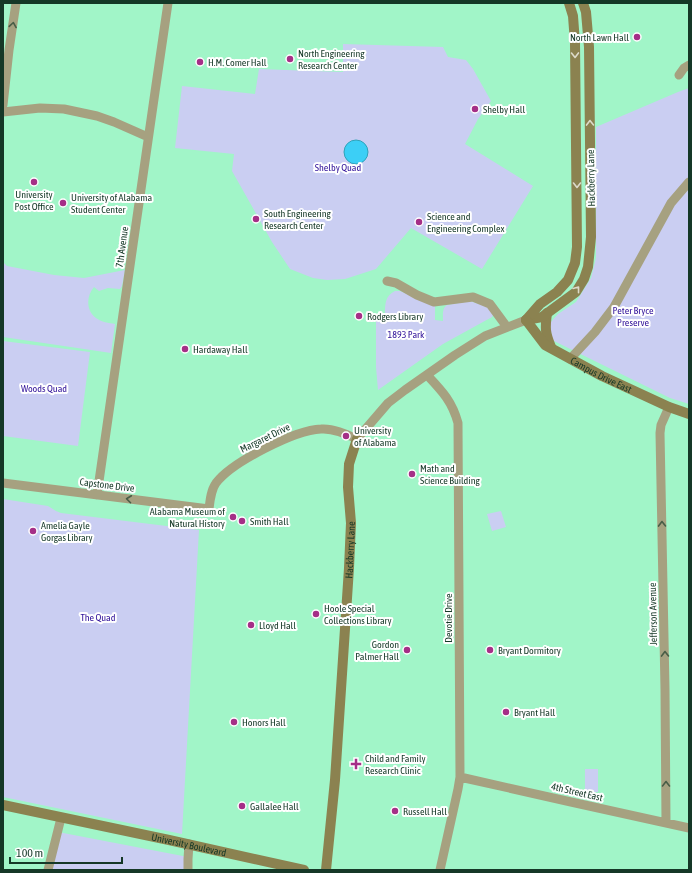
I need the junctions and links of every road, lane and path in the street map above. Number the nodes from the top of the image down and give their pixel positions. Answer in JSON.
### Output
{"nodes":[{"id":1,"x":16,"y":3,"type":"edge"},
{"id":2,"x":168,"y":3,"type":"edge"},
{"id":3,"x":569,"y":3,"type":"edge"},
{"id":4,"x":582,"y":3,"type":"edge"},
{"id":5,"x":6,"y":49,"type":"edge"},
{"id":6,"x":689,"y":65,"type":"edge"},
{"id":7,"x":679,"y":75,"type":"dead end"},
{"id":8,"x":3,"y":105,"type":"edge"},
{"id":9,"x":3,"y":112,"type":"edge"},
{"id":10,"x":148,"y":137,"type":"junction"},
{"id":11,"x":689,"y":182,"type":"edge"},
{"id":12,"x":387,"y":281,"type":"dead end"},
{"id":13,"x":547,"y":313,"type":"junction"},
{"id":14,"x":526,"y":320,"type":"junction"},
{"id":15,"x":507,"y":327,"type":"junction"},
{"id":16,"x":552,"y":349,"type":"junction"},
{"id":17,"x":570,"y":359,"type":"junction"},
{"id":18,"x":427,"y":375,"type":"junction"},
{"id":19,"x":669,"y":407,"type":"junction"},
{"id":20,"x":689,"y":414,"type":"edge"},
{"id":21,"x":357,"y":439,"type":"junction"},
{"id":22,"x":3,"y":483,"type":"edge"},
{"id":23,"x":97,"y":495,"type":"junction"},
{"id":24,"x":209,"y":509,"type":"joint"},
{"id":25,"x":460,"y":777,"type":"junction"},
{"id":26,"x":3,"y":805,"type":"edge"},
{"id":27,"x":61,"y":818,"type":"junction"},
{"id":28,"x":666,"y":823,"type":"junction"},
{"id":29,"x":689,"y":828,"type":"edge"},
{"id":30,"x":189,"y":844,"type":"junction"},
{"id":31,"x":48,"y":870,"type":"edge"},
{"id":32,"x":188,"y":870,"type":"edge"},
{"id":33,"x":304,"y":870,"type":"edge"},
{"id":34,"x":326,"y":870,"type":"edge"},
{"id":35,"x":440,"y":870,"type":"edge"}],
"edges":[{"from":5,"to":1,"type":"street","one_way":true},
{"from":2,"to":10,"type":"street","name":"7th Avenue"},
{"from":3,"to":14,"type":"street","name":"Hackberry Lane","one_way":true},
{"from":13,"to":4,"type":"street","name":"Hackberry Lane","one_way":true},
{"from":5,"to":8,"type":"street"},
{"from":6,"to":7,"type":"street"},
{"from":9,"to":10,"type":"street"},
{"from":10,"to":23,"type":"street","name":"7th Avenue"},
{"from":11,"to":17,"type":"street"},
{"from":12,"to":15,"type":"street"},
{"from":13,"to":14,"type":"street","name":"Hackberry Lane"},
{"from":13,"to":16,"type":"street"},
{"from":14,"to":15,"type":"street","name":"Hackberry Lane"},
{"from":14,"to":16,"type":"street","name":"Campus Drive East"},
{"from":15,"to":18,"type":"street","name":"Hackberry Lane"},
{"from":16,"to":17,"type":"street","name":"Campus Drive East"},
{"from":17,"to":19,"type":"street","name":"Campus Drive East"},
{"from":18,"to":21,"type":"street","name":"Hackberry Lane"},
{"from":18,"to":25,"type":"street","name":"Devotie Drive"},
{"from":19,"to":20,"type":"street","name":"Campus Drive East"},
{"from":28,"to":19,"type":"street","name":"Jefferson Avenue","one_way":true},
{"from":21,"to":24,"type":"street","name":"Margaret Drive"},
{"from":21,"to":34,"type":"street","name":"Hackberry Lane"},
{"from":22,"to":23,"type":"street","name":"Capstone Drive"},
{"from":24,"to":23,"type":"street","name":"Capstone Drive","one_way":true},
{"from":25,"to":28,"type":"street","name":"4th Street East"},
{"from":25,"to":35,"type":"street","name":"Devotie Drive"},
{"from":26,"to":27,"type":"street","name":"University Boulevard"},
{"from":27,"to":30,"type":"street","name":"University Boulevard"},
{"from":27,"to":31,"type":"street"},
{"from":28,"to":29,"type":"street","name":"4th Street East"},
{"from":30,"to":32,"type":"street"},
{"from":30,"to":33,"type":"street","name":"University Boulevard"}]}
